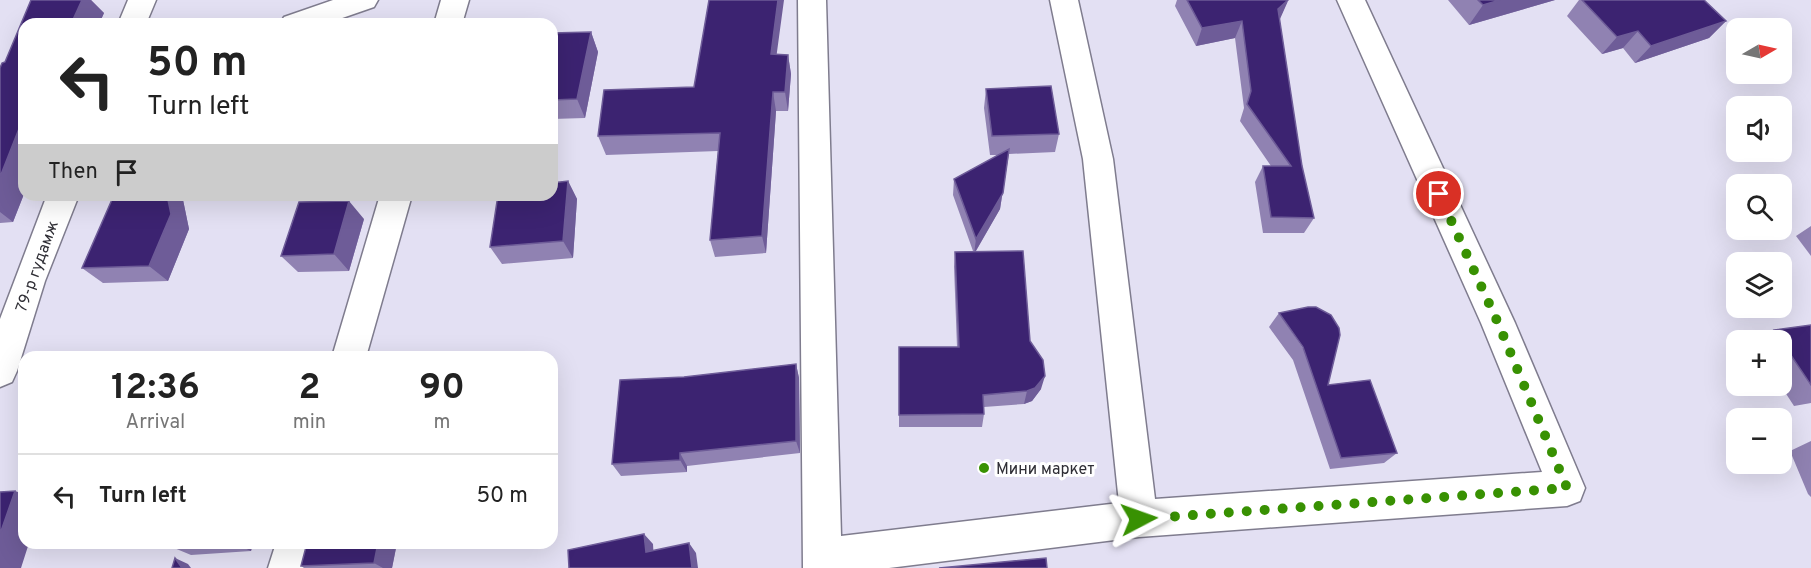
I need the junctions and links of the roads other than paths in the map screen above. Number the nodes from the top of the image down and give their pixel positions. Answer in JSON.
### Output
{"nodes":[{"id":1,"x":142,"y":0,"type":"edge"},
{"id":2,"x":364,"y":0,"type":"edge"},
{"id":3,"x":455,"y":0,"type":"edge"},
{"id":4,"x":812,"y":0,"type":"edge"},
{"id":5,"x":1064,"y":0,"type":"edge"},
{"id":6,"x":1351,"y":0,"type":"edge"},
{"id":7,"x":134,"y":18,"type":"edge"},
{"id":8,"x":312,"y":18,"type":"edge"},
{"id":9,"x":450,"y":18,"type":"edge"},
{"id":10,"x":61,"y":201,"type":"edge"},
{"id":11,"x":394,"y":201,"type":"edge"},
{"id":12,"x":351,"y":351,"type":"edge"},
{"id":13,"x":0,"y":371,"type":"edge"},
{"id":14,"x":1139,"y":519,"type":"junction"},
{"id":15,"x":293,"y":549,"type":"edge"},
{"id":16,"x":823,"y":562,"type":"edge"},
{"id":17,"x":287,"y":568,"type":"edge"}],
"edges":[{"from":1,"to":7,"type":"street"},
{"from":2,"to":8,"type":"street"},
{"from":3,"to":9,"type":"street"},
{"from":4,"to":16,"type":"street"},
{"from":5,"to":14,"type":"street"},
{"from":6,"to":14,"type":"street"},
{"from":10,"to":13,"type":"street","name":"79-р гудамж"},
{"from":11,"to":12,"type":"street"},
{"from":14,"to":16,"type":"street"},
{"from":15,"to":17,"type":"street"}]}
